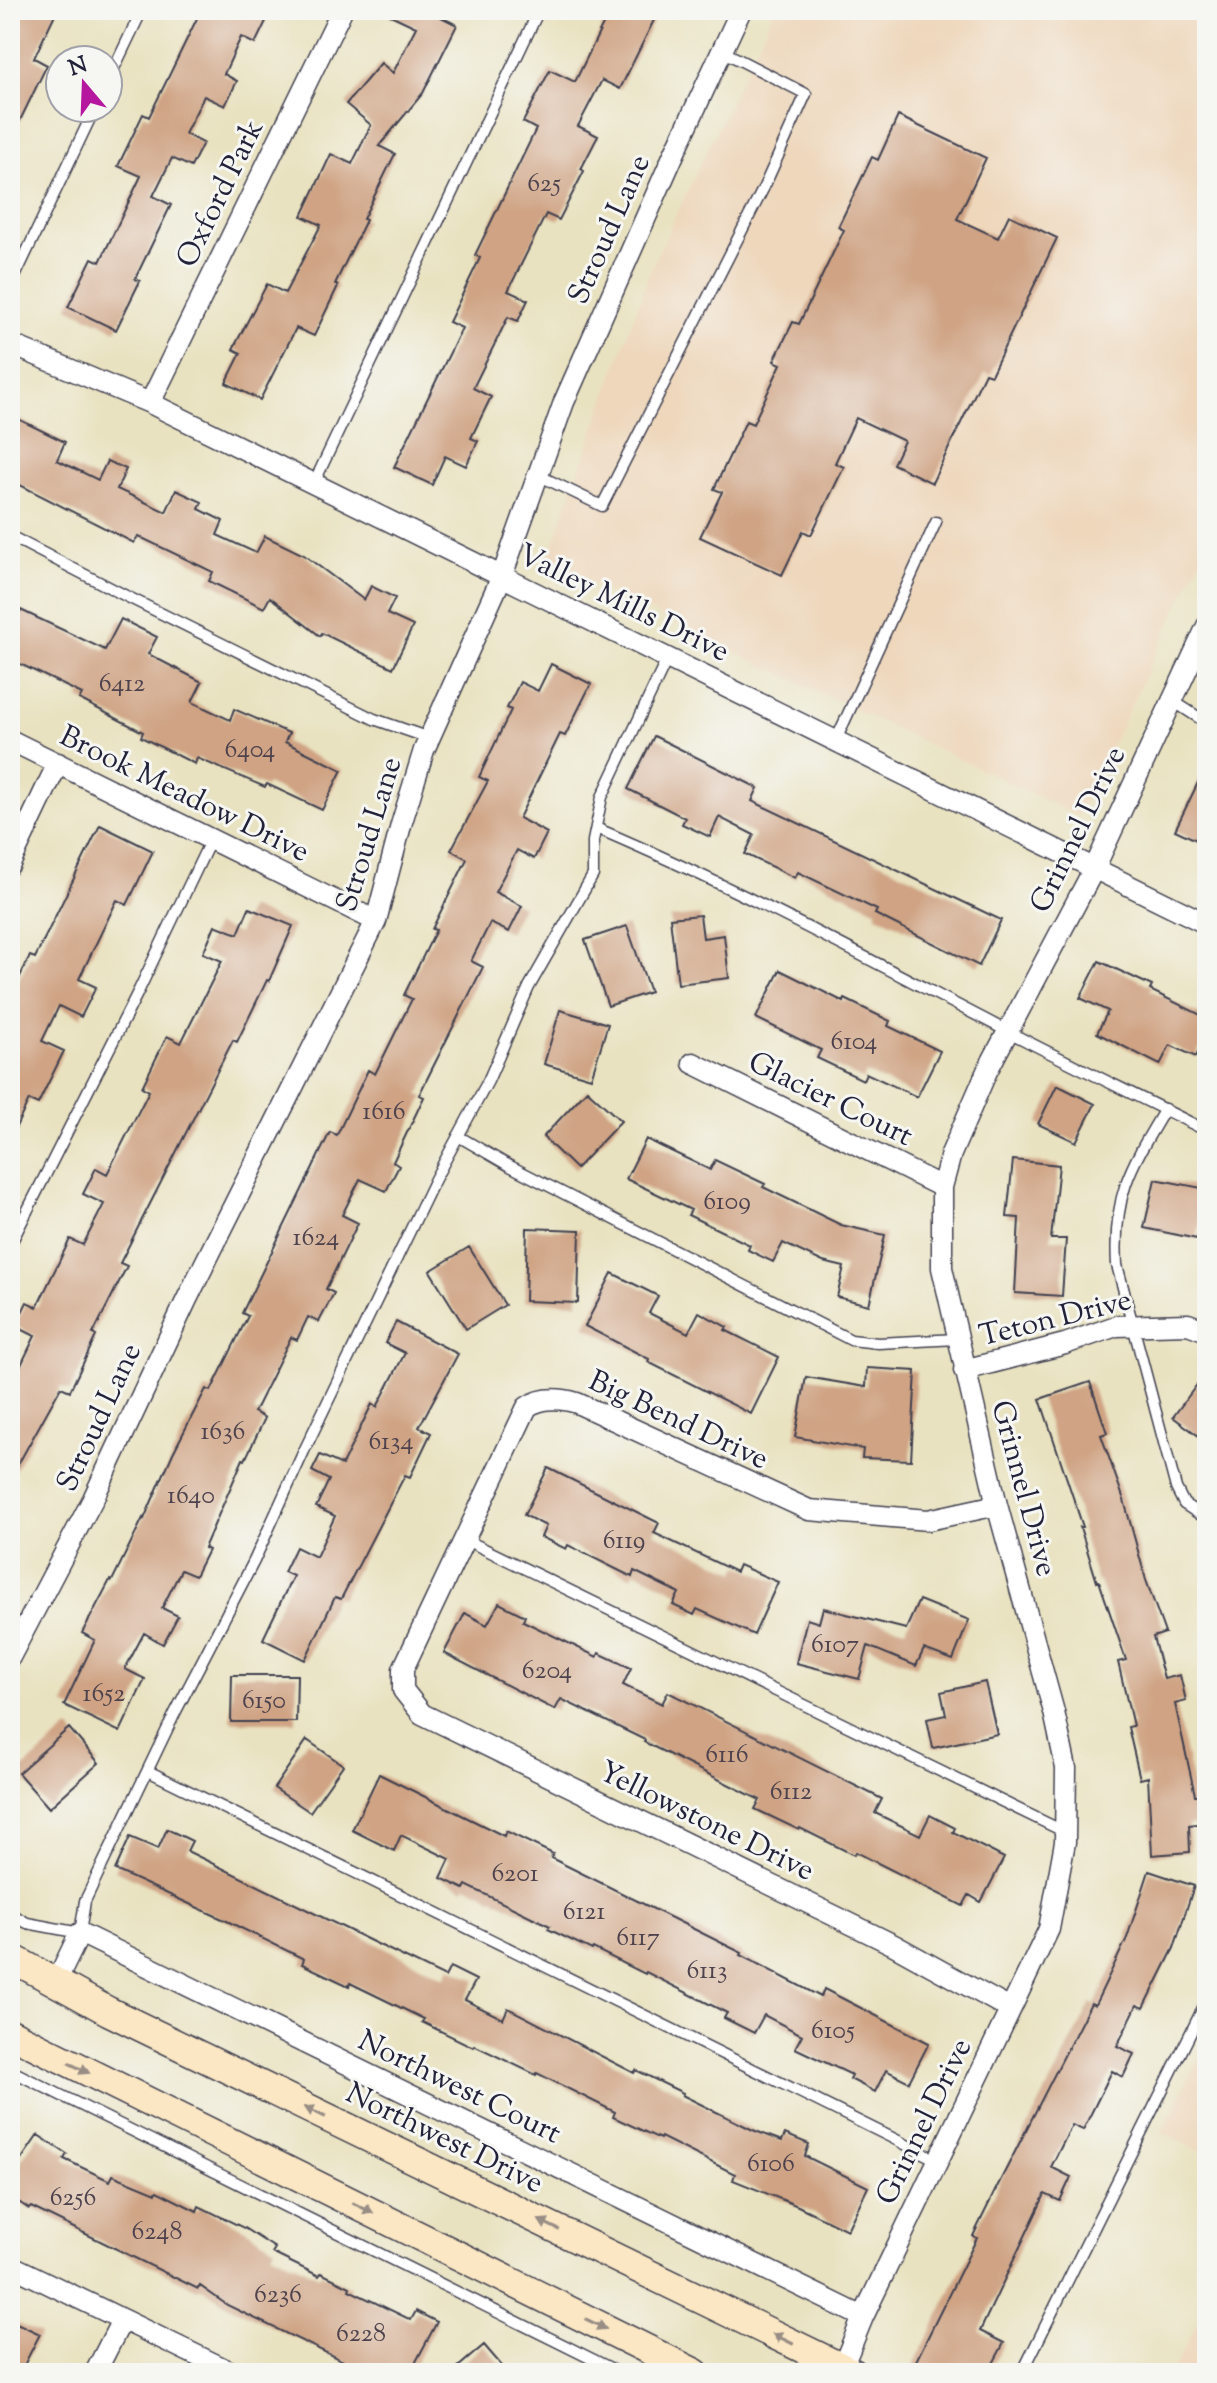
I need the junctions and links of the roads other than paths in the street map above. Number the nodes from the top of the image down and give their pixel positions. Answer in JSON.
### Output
{"nodes":[{"id":1,"x":142,"y":10,"type":"edge"},
{"id":2,"x":342,"y":10,"type":"edge"},
{"id":3,"x":539,"y":10,"type":"edge"},
{"id":4,"x":741,"y":10,"type":"edge"},
{"id":5,"x":124,"y":48,"type":"edge"},
{"id":6,"x":722,"y":51,"type":"junction"},
{"id":7,"x":87,"y":124,"type":"edge"},
{"id":8,"x":10,"y":287,"type":"edge"},
{"id":9,"x":10,"y":344,"type":"edge"},
{"id":10,"x":150,"y":403,"type":"junction"},
{"id":11,"x":538,"y":475,"type":"junction"},
{"id":12,"x":314,"y":483,"type":"junction"},
{"id":13,"x":936,"y":522,"type":"dead end"},
{"id":14,"x":10,"y":536,"type":"edge"},
{"id":15,"x":502,"y":576,"type":"junction"},
{"id":16,"x":1207,"y":626,"type":"edge"},
{"id":17,"x":668,"y":657,"type":"junction"},
{"id":18,"x":1173,"y":701,"type":"junction"},
{"id":19,"x":1207,"y":723,"type":"edge"},
{"id":20,"x":429,"y":738,"type":"junction"},
{"id":21,"x":10,"y":740,"type":"edge"},
{"id":22,"x":836,"y":740,"type":"junction"},
{"id":23,"x":58,"y":763,"type":"junction"},
{"id":24,"x":596,"y":828,"type":"junction"},
{"id":25,"x":211,"y":839,"type":"junction"},
{"id":26,"x":10,"y":864,"type":"edge"},
{"id":27,"x":1095,"y":867,"type":"junction"},
{"id":28,"x":376,"y":921,"type":"junction"},
{"id":29,"x":1207,"y":924,"type":"edge"},
{"id":30,"x":1007,"y":1031,"type":"junction"},
{"id":31,"x":693,"y":1063,"type":"dead end"},
{"id":32,"x":1165,"y":1109,"type":"junction"},
{"id":33,"x":1207,"y":1131,"type":"edge"},
{"id":34,"x":458,"y":1136,"type":"junction"},
{"id":35,"x":942,"y":1187,"type":"junction"},
{"id":36,"x":10,"y":1245,"type":"edge"},
{"id":37,"x":1134,"y":1325,"type":"junction"},
{"id":38,"x":1207,"y":1331,"type":"edge"},
{"id":39,"x":958,"y":1339,"type":"junction"},
{"id":40,"x":964,"y":1370,"type":"junction"},
{"id":41,"x":997,"y":1505,"type":"junction"},
{"id":42,"x":1207,"y":1519,"type":"edge"},
{"id":43,"x":464,"y":1539,"type":"junction"},
{"id":44,"x":10,"y":1657,"type":"edge"},
{"id":45,"x":403,"y":1669,"type":"joint"},
{"id":46,"x":148,"y":1771,"type":"junction"},
{"id":47,"x":1065,"y":1832,"type":"junction"},
{"id":48,"x":10,"y":1913,"type":"edge"},
{"id":49,"x":80,"y":1933,"type":"junction"},
{"id":50,"x":10,"y":1957,"type":"edge"},
{"id":51,"x":56,"y":1982,"type":"junction"},
{"id":52,"x":1207,"y":2000,"type":"edge"},
{"id":53,"x":1010,"y":2009,"type":"junction"},
{"id":54,"x":10,"y":2033,"type":"edge"},
{"id":55,"x":10,"y":2070,"type":"edge"},
{"id":56,"x":1207,"y":2079,"type":"edge"},
{"id":57,"x":1207,"y":2104,"type":"edge"},
{"id":58,"x":937,"y":2160,"type":"junction"},
{"id":59,"x":10,"y":2265,"type":"edge"},
{"id":60,"x":863,"y":2317,"type":"junction"},
{"id":61,"x":122,"y":2320,"type":"junction"},
{"id":62,"x":845,"y":2371,"type":"edge"},
{"id":63,"x":95,"y":2373,"type":"edge"},
{"id":64,"x":233,"y":2373,"type":"edge"},
{"id":65,"x":614,"y":2373,"type":"edge"},
{"id":66,"x":695,"y":2373,"type":"edge"},
{"id":67,"x":1022,"y":2373,"type":"edge"}],
"edges":[{"from":1,"to":5,"type":"lane"},
{"from":2,"to":10,"type":"street","name":"Oxford Park"},
{"from":3,"to":12,"type":"lane"},
{"from":4,"to":6,"type":"street","name":"Stroud Lane"},
{"from":6,"to":11,"type":"street","name":"Stroud Lane"},
{"from":6,"to":11,"type":"lane"},
{"from":7,"to":8,"type":"lane"},
{"from":9,"to":10,"type":"street","name":"Valley Mills Drive"},
{"from":10,"to":12,"type":"street","name":"Valley Mills Drive"},
{"from":11,"to":15,"type":"street","name":"Stroud Lane"},
{"from":12,"to":15,"type":"street","name":"Valley Mills Drive"},
{"from":13,"to":22,"type":"lane"},
{"from":14,"to":20,"type":"lane"},
{"from":15,"to":17,"type":"street","name":"Valley Mills Drive"},
{"from":15,"to":20,"type":"street","name":"Stroud Lane"},
{"from":16,"to":18,"type":"street","name":"Grinnel Drive"},
{"from":17,"to":22,"type":"street","name":"Valley Mills Drive"},
{"from":17,"to":24,"type":"lane"},
{"from":18,"to":19,"type":"lane"},
{"from":18,"to":27,"type":"street","name":"Grinnel Drive"},
{"from":20,"to":28,"type":"street","name":"Stroud Lane"},
{"from":21,"to":23,"type":"street","name":"Brook Meadow Drive"},
{"from":22,"to":27,"type":"street","name":"Valley Mills Drive"},
{"from":23,"to":25,"type":"street","name":"Brook Meadow Drive"},
{"from":23,"to":26,"type":"street"},
{"from":24,"to":30,"type":"lane"},
{"from":24,"to":34,"type":"lane"},
{"from":25,"to":28,"type":"street","name":"Brook Meadow Drive"},
{"from":25,"to":36,"type":"lane"},
{"from":27,"to":29,"type":"street","name":"Valley Mills Drive"},
{"from":27,"to":30,"type":"street","name":"Grinnel Drive"},
{"from":28,"to":44,"type":"street","name":"Stroud Lane"},
{"from":30,"to":32,"type":"lane"},
{"from":30,"to":35,"type":"street","name":"Grinnel Drive"},
{"from":31,"to":35,"type":"street","name":"Glacier Court"},
{"from":32,"to":33,"type":"lane"},
{"from":32,"to":37,"type":"lane"},
{"from":34,"to":39,"type":"lane"},
{"from":34,"to":46,"type":"lane"},
{"from":35,"to":39,"type":"street","name":"Grinnel Drive"},
{"from":37,"to":38,"type":"street","name":"Teton Drive"},
{"from":37,"to":40,"type":"street","name":"Teton Drive"},
{"from":37,"to":42,"type":"lane"},
{"from":39,"to":40,"type":"street","name":"Grinnel Drive"},
{"from":40,"to":41,"type":"street","name":"Grinnel Drive"},
{"from":41,"to":43,"type":"street","name":"Big Bend Drive"},
{"from":41,"to":47,"type":"street","name":"Grinnel Drive"},
{"from":43,"to":45,"type":"street","name":"Big Bend Drive"},
{"from":43,"to":47,"type":"lane"},
{"from":45,"to":53,"type":"street","name":"Yellowstone Drive"},
{"from":46,"to":49,"type":"lane"},
{"from":46,"to":58,"type":"lane"},
{"from":47,"to":53,"type":"street","name":"Grinnel Drive"},
{"from":48,"to":49,"type":"lane"},
{"from":49,"to":51,"type":"street"},
{"from":49,"to":60,"type":"street","name":"Northwest Court"},
{"from":50,"to":51,"type":"main road","name":"Northwest Drive"},
{"from":62,"to":51,"type":"main road","name":"Northwest Drive","one_way":true},
{"from":52,"to":67,"type":"lane"},
{"from":53,"to":58,"type":"street","name":"Grinnel Drive"},
{"from":54,"to":66,"type":"main road","one_way":true},
{"from":55,"to":65,"type":"lane"},
{"from":56,"to":57,"type":"lane"},
{"from":58,"to":60,"type":"street","name":"Grinnel Drive"},
{"from":59,"to":61,"type":"street"},
{"from":60,"to":62,"type":"street","name":"Grinnel Drive"},
{"from":61,"to":63,"type":"street"},
{"from":61,"to":64,"type":"street"}]}
